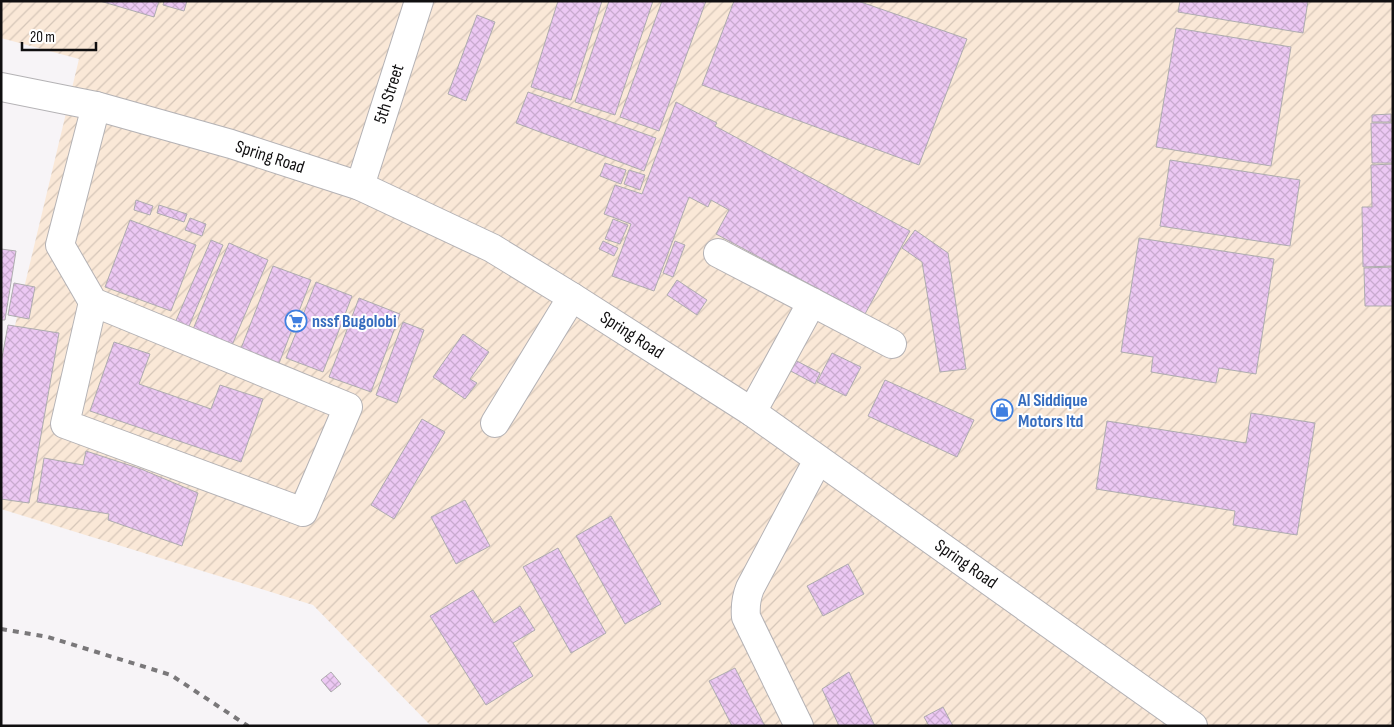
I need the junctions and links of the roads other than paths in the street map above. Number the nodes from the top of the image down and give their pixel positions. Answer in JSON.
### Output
{"nodes":[{"id":1,"x":419,"y":1,"type":"edge"},
{"id":2,"x":1,"y":87,"type":"edge"},
{"id":3,"x":96,"y":106,"type":"junction"},
{"id":4,"x":360,"y":186,"type":"junction"},
{"id":5,"x":718,"y":253,"type":"dead end"},
{"id":6,"x":572,"y":297,"type":"junction"},
{"id":7,"x":93,"y":302,"type":"junction"},
{"id":8,"x":812,"y":302,"type":"junction"},
{"id":9,"x":892,"y":344,"type":"dead end"},
{"id":10,"x":752,"y":412,"type":"junction"},
{"id":11,"x":495,"y":423,"type":"dead end"},
{"id":12,"x":818,"y":460,"type":"junction"},
{"id":13,"x":799,"y":726,"type":"edge"},
{"id":14,"x":1193,"y":726,"type":"edge"}],
"edges":[{"from":1,"to":4,"type":"main road","name":"5th Street"},
{"from":2,"to":3,"type":"main road","name":"Spring Road"},
{"from":3,"to":4,"type":"main road","name":"Spring Road"},
{"from":3,"to":7,"type":"main road"},
{"from":4,"to":6,"type":"main road","name":"Spring Road"},
{"from":5,"to":8,"type":"main road"},
{"from":6,"to":10,"type":"main road","name":"Spring Road"},
{"from":6,"to":11,"type":"main road"},
{"from":7,"to":7,"type":"main road"},
{"from":8,"to":9,"type":"main road"},
{"from":8,"to":10,"type":"main road"},
{"from":10,"to":12,"type":"main road","name":"Spring Road"},
{"from":12,"to":13,"type":"main road"},
{"from":12,"to":14,"type":"main road","name":"Spring Road"}]}
